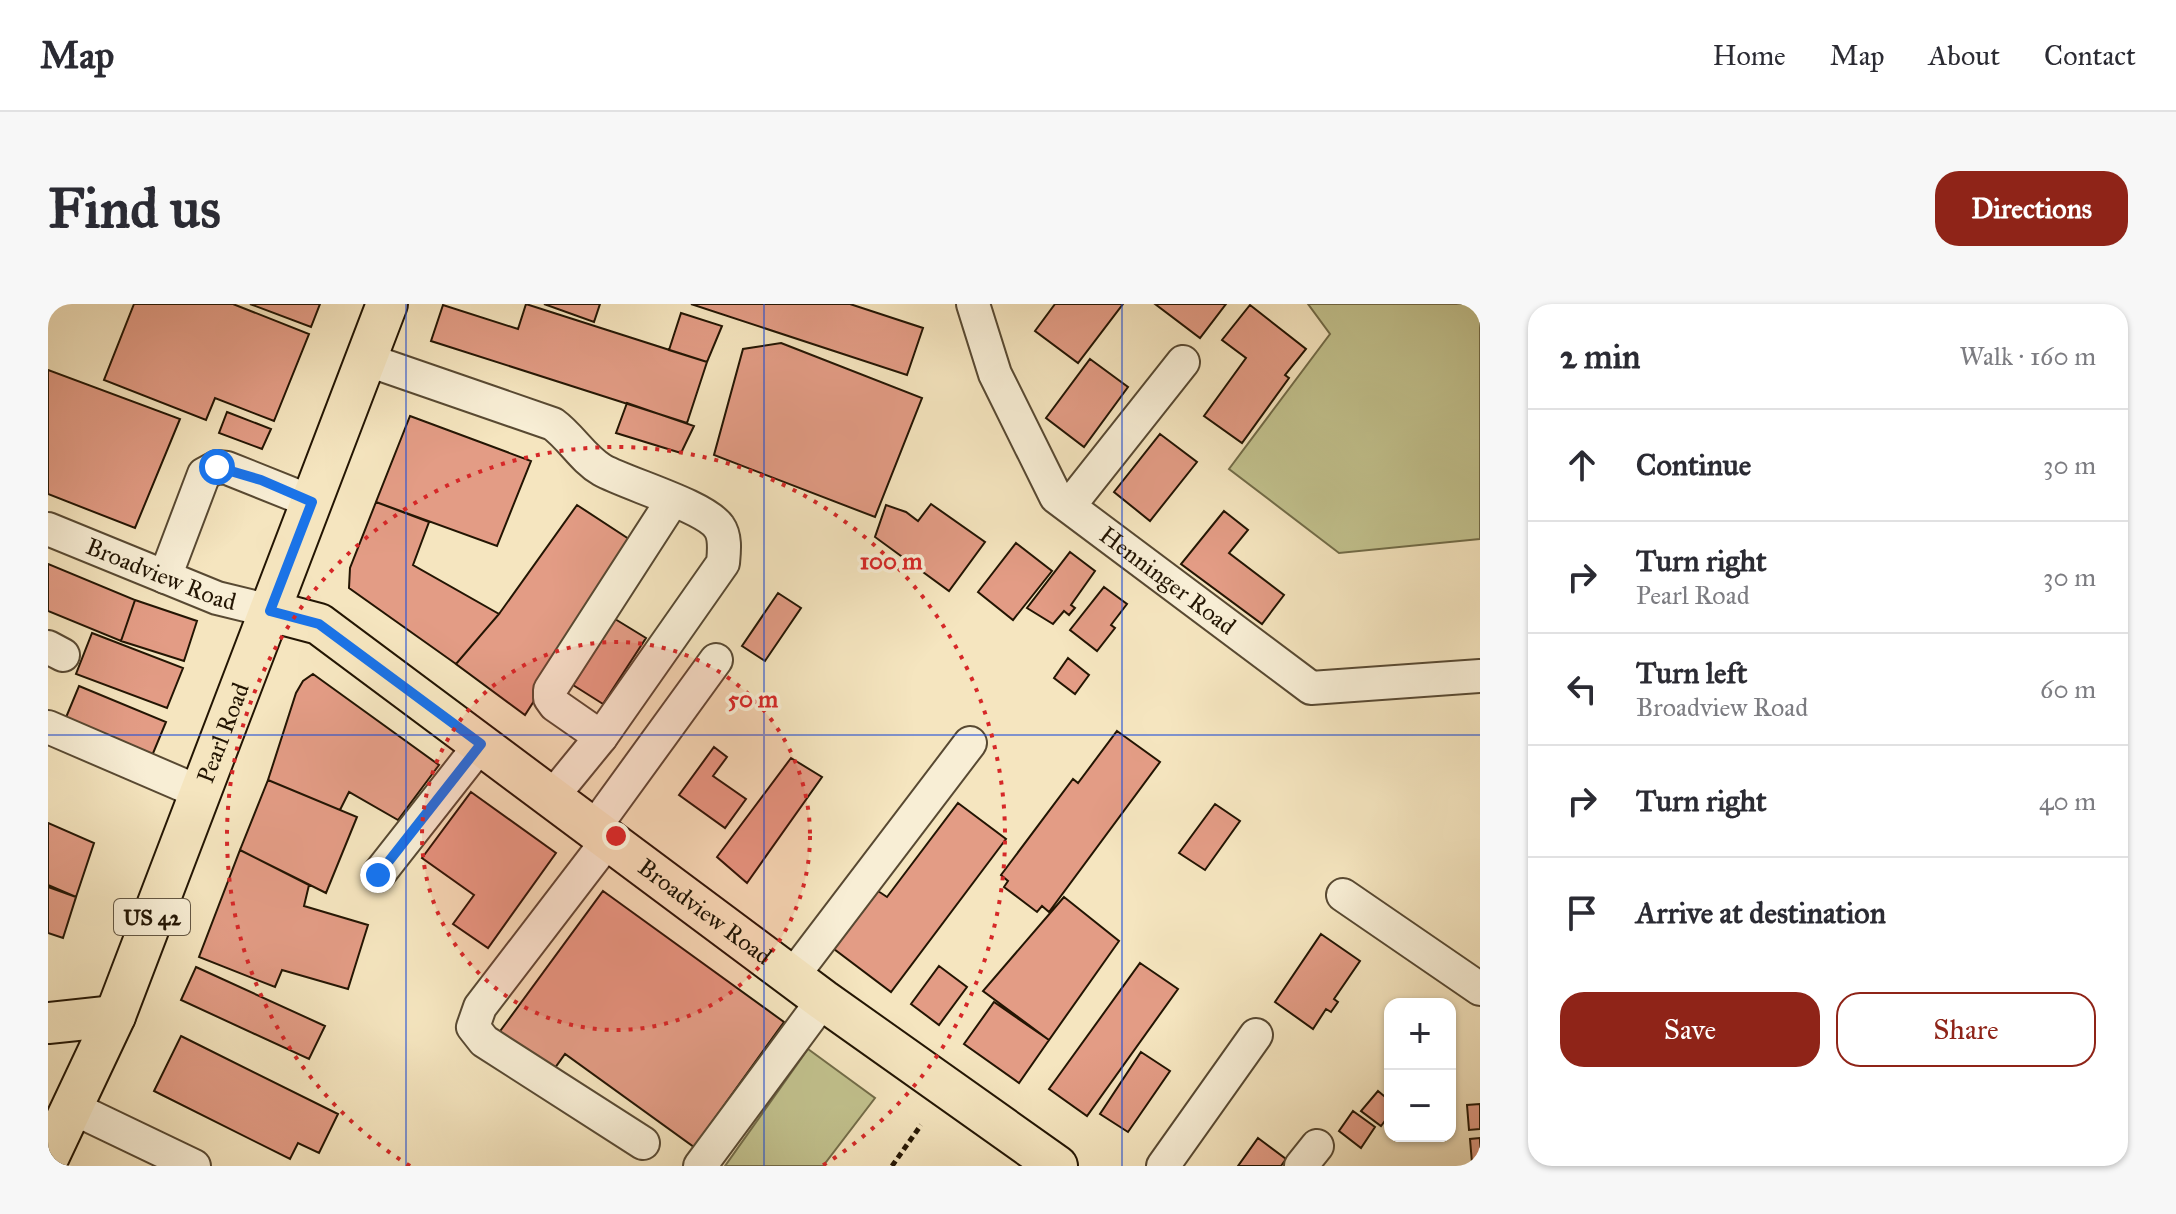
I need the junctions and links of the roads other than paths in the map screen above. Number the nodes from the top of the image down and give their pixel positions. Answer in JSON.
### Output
{"nodes":[{"id":1,"x":387,"y":304,"type":"edge"},
{"id":2,"x":973,"y":304,"type":"edge"},
{"id":3,"x":365,"y":359,"type":"junction"},
{"id":4,"x":1183,"y":362,"type":"dead end"},
{"id":5,"x":672,"y":501,"type":"junction"},
{"id":6,"x":312,"y":502,"type":"junction"},
{"id":7,"x":1069,"y":506,"type":"junction"},
{"id":8,"x":48,"y":529,"type":"edge"},
{"id":9,"x":165,"y":577,"type":"junction"},
{"id":10,"x":270,"y":611,"type":"junction"},
{"id":11,"x":716,"y":660,"type":"dead end"},
{"id":12,"x":1480,"y":676,"type":"edge"},
{"id":13,"x":48,"y":727,"type":"edge"},
{"id":14,"x":601,"y":737,"type":"junction"},
{"id":15,"x":970,"y":743,"type":"dead end"},
{"id":16,"x":481,"y":744,"type":"junction"},
{"id":17,"x":199,"y":792,"type":"junction"},
{"id":18,"x":552,"y":797,"type":"junction"},
{"id":19,"x":601,"y":834,"type":"junction"},
{"id":20,"x":378,"y":875,"type":"dead end"},
{"id":21,"x":1343,"y":895,"type":"dead end"},
{"id":22,"x":792,"y":977,"type":"junction"},
{"id":23,"x":1480,"y":989,"type":"edge"},
{"id":24,"x":823,"y":1000,"type":"junction"},
{"id":25,"x":115,"y":1016,"type":"junction"},
{"id":26,"x":48,"y":1023,"type":"edge"},
{"id":27,"x":1256,"y":1035,"type":"dead end"},
{"id":28,"x":73,"y":1108,"type":"junction"},
{"id":29,"x":643,"y":1143,"type":"dead end"},
{"id":30,"x":150,"y":1157,"type":"edge"},
{"id":31,"x":48,"y":1158,"type":"edge"},
{"id":32,"x":194,"y":1166,"type":"edge"},
{"id":33,"x":700,"y":1166,"type":"edge"},
{"id":34,"x":1057,"y":1166,"type":"edge"},
{"id":35,"x":1163,"y":1166,"type":"edge"}],
"edges":[{"from":1,"to":3,"type":"main road","name":"Pearl Road","number":"US 42"},
{"from":2,"to":7,"type":"street","name":"Henninger Road"},
{"from":3,"to":5,"type":"street"},
{"from":3,"to":6,"type":"main road","name":"Pearl Road","number":"US 42"},
{"from":4,"to":7,"type":"street"},
{"from":5,"to":14,"type":"street"},
{"from":5,"to":14,"type":"street"},
{"from":6,"to":9,"type":"street"},
{"from":6,"to":10,"type":"main road","name":"Pearl Road","number":"US 42"},
{"from":7,"to":12,"type":"street","name":"Henninger Road"},
{"from":8,"to":9,"type":"street","name":"Broadview Road"},
{"from":9,"to":10,"type":"street","name":"Broadview Road"},
{"from":10,"to":16,"type":"main road","name":"Broadview Road"},
{"from":10,"to":17,"type":"main road","name":"Pearl Road","number":"US 42"},
{"from":11,"to":19,"type":"street"},
{"from":13,"to":17,"type":"street"},
{"from":14,"to":18,"type":"street"},
{"from":15,"to":22,"type":"street"},
{"from":16,"to":18,"type":"main road","name":"Broadview Road"},
{"from":16,"to":20,"type":"street"},
{"from":17,"to":25,"type":"main road","name":"Pearl Road","number":"US 42"},
{"from":18,"to":19,"type":"main road","name":"Broadview Road"},
{"from":19,"to":22,"type":"main road","name":"Broadview Road"},
{"from":19,"to":29,"type":"street"},
{"from":21,"to":23,"type":"street"},
{"from":22,"to":24,"type":"main road","name":"Broadview Road"},
{"from":24,"to":33,"type":"street"},
{"from":24,"to":34,"type":"main road","name":"Broadview Road"},
{"from":25,"to":26,"type":"main road"},
{"from":25,"to":28,"type":"main road","name":"Pearl Road","number":"US 42"},
{"from":27,"to":35,"type":"street"},
{"from":28,"to":30,"type":"street"},
{"from":28,"to":31,"type":"main road","name":"Pearl Road","number":"US 42"},
{"from":30,"to":32,"type":"street"}]}
